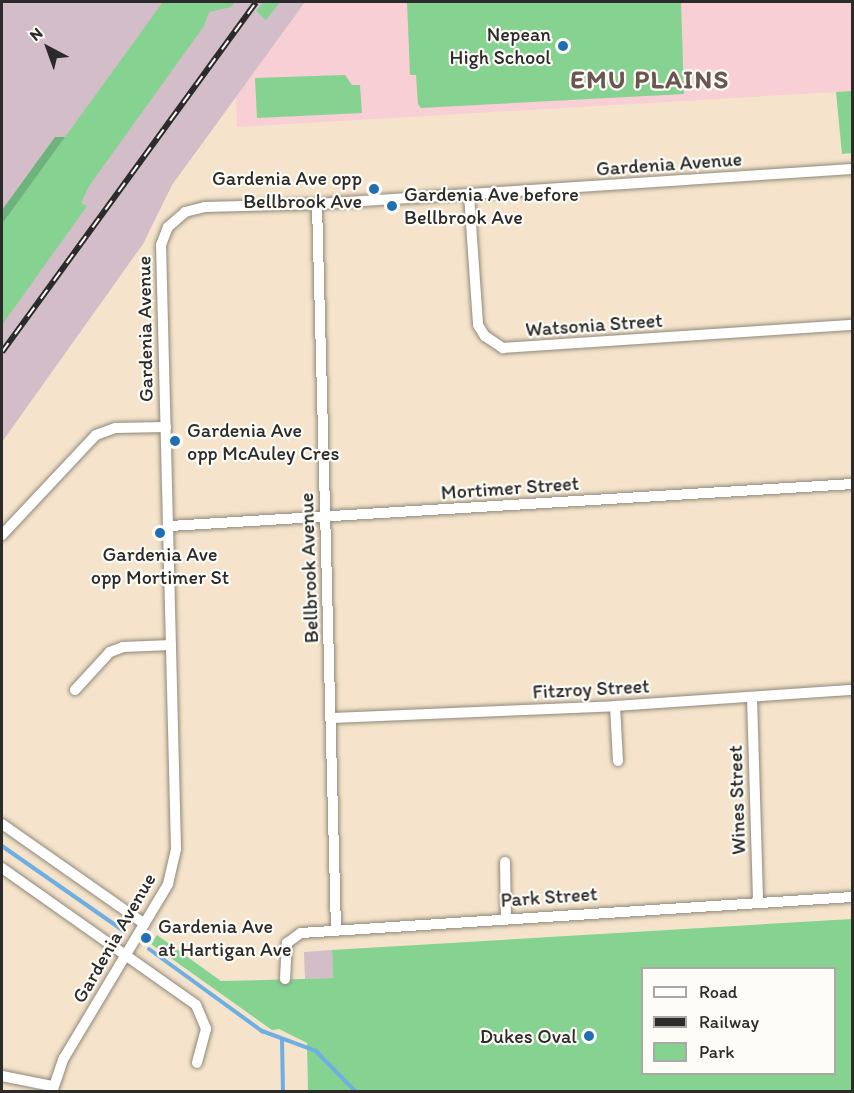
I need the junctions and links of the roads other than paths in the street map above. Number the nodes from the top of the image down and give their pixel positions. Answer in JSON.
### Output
{"nodes":[{"id":1,"x":852,"y":169,"type":"edge"},
{"id":2,"x":468,"y":195,"type":"junction"},
{"id":3,"x":317,"y":204,"type":"junction"},
{"id":4,"x":852,"y":326,"type":"edge"},
{"id":5,"x":166,"y":427,"type":"junction"},
{"id":6,"x":852,"y":484,"type":"edge"},
{"id":7,"x":325,"y":518,"type":"junction"},
{"id":8,"x":170,"y":526,"type":"junction"},
{"id":9,"x":2,"y":535,"type":"edge"},
{"id":10,"x":171,"y":645,"type":"junction"},
{"id":11,"x":75,"y":690,"type":"dead end"},
{"id":12,"x":852,"y":690,"type":"edge"},
{"id":13,"x":752,"y":697,"type":"junction"},
{"id":14,"x":615,"y":706,"type":"junction"},
{"id":15,"x":332,"y":718,"type":"junction"},
{"id":16,"x":618,"y":761,"type":"dead end"},
{"id":17,"x":2,"y":824,"type":"edge"},
{"id":18,"x":505,"y":862,"type":"dead end"},
{"id":19,"x":2,"y":868,"type":"edge"},
{"id":20,"x":852,"y":897,"type":"edge"},
{"id":21,"x":758,"y":902,"type":"junction"},
{"id":22,"x":506,"y":919,"type":"junction"},
{"id":23,"x":145,"y":924,"type":"junction"},
{"id":24,"x":336,"y":930,"type":"junction"},
{"id":25,"x":125,"y":957,"type":"junction"},
{"id":26,"x":285,"y":979,"type":"dead end"},
{"id":27,"x":197,"y":1063,"type":"dead end"},
{"id":28,"x":2,"y":1076,"type":"edge"},
{"id":29,"x":52,"y":1089,"type":"edge"}],
"edges":[{"from":1,"to":2,"type":"street","name":"Gardenia Avenue"},
{"from":2,"to":3,"type":"street","name":"Gardenia Avenue"},
{"from":2,"to":4,"type":"street","name":"Watsonia Street"},
{"from":3,"to":5,"type":"street","name":"Gardenia Avenue"},
{"from":3,"to":7,"type":"street","name":"Bellbrook Avenue"},
{"from":5,"to":8,"type":"street","name":"Gardenia Avenue"},
{"from":5,"to":9,"type":"street"},
{"from":6,"to":7,"type":"street","name":"Mortimer Street"},
{"from":7,"to":8,"type":"street","name":"Mortimer Street"},
{"from":7,"to":15,"type":"street","name":"Bellbrook Avenue"},
{"from":8,"to":10,"type":"street","name":"Gardenia Avenue"},
{"from":10,"to":11,"type":"street"},
{"from":10,"to":23,"type":"street","name":"Gardenia Avenue"},
{"from":12,"to":13,"type":"street","name":"Fitzroy Street"},
{"from":13,"to":14,"type":"street","name":"Fitzroy Street"},
{"from":13,"to":21,"type":"street","name":"Wines Street"},
{"from":14,"to":15,"type":"street","name":"Fitzroy Street"},
{"from":14,"to":16,"type":"street"},
{"from":15,"to":24,"type":"street","name":"Bellbrook Avenue"},
{"from":17,"to":23,"type":"street"},
{"from":18,"to":22,"type":"street"},
{"from":19,"to":25,"type":"street"},
{"from":20,"to":21,"type":"street","name":"Park Street"},
{"from":21,"to":22,"type":"street","name":"Park Street"},
{"from":22,"to":24,"type":"street","name":"Park Street"},
{"from":23,"to":25,"type":"street","name":"Gardenia Avenue"},
{"from":24,"to":26,"type":"street","name":"Park Street"},
{"from":25,"to":27,"type":"street"},
{"from":25,"to":29,"type":"street","name":"Gardenia Avenue"},
{"from":28,"to":29,"type":"street"}]}
